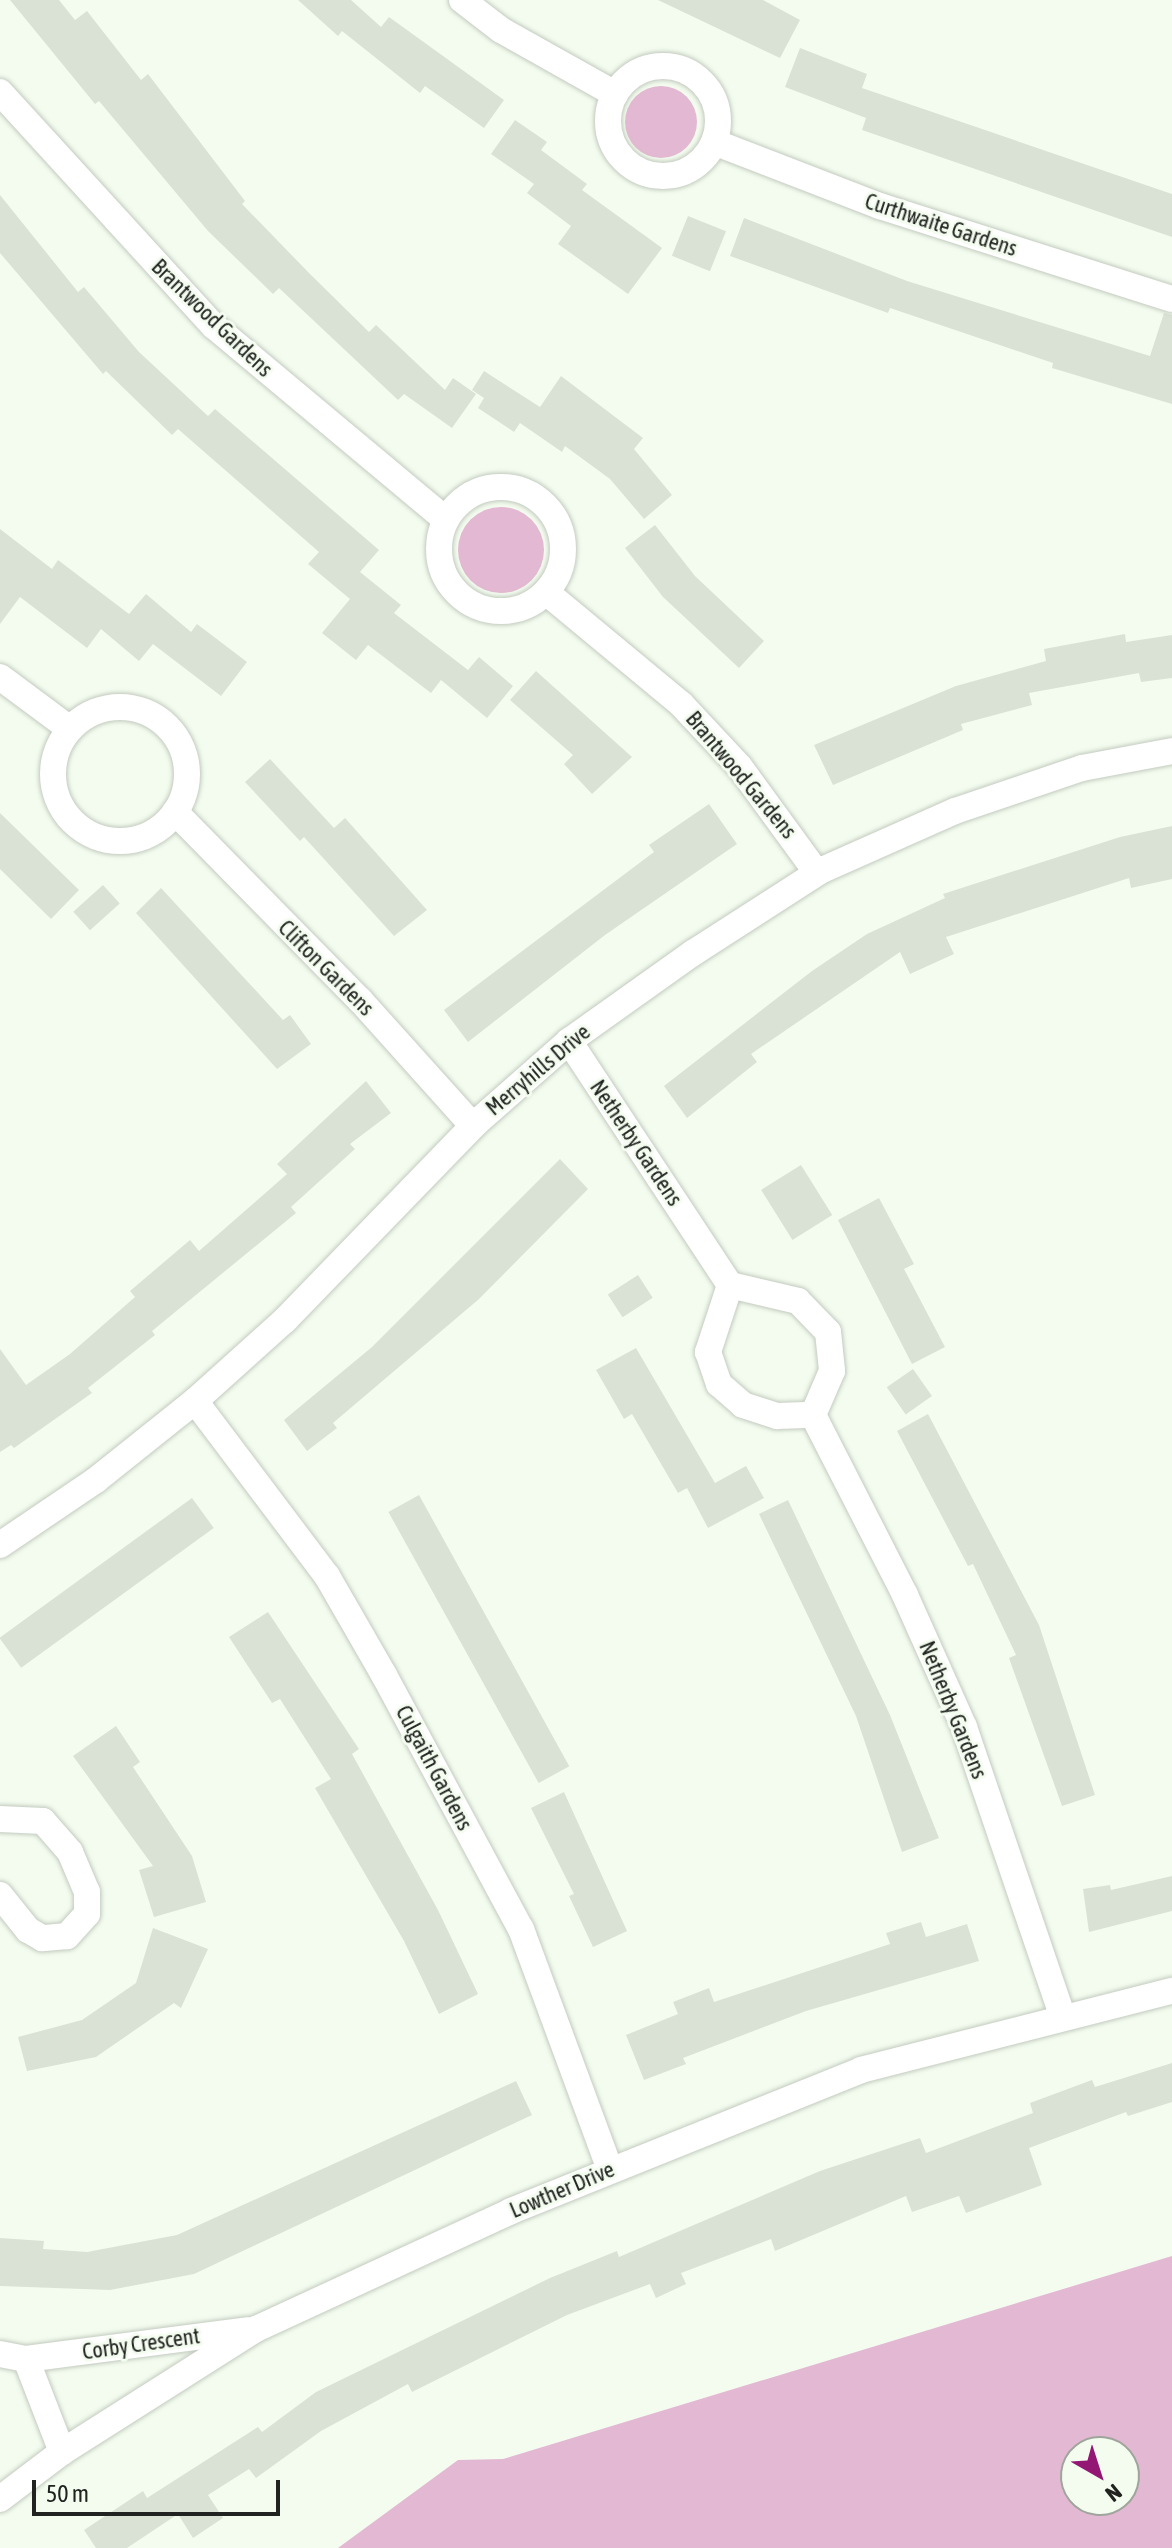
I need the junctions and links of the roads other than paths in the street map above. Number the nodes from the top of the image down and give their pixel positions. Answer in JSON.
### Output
{"nodes":[{"id":1,"x":462,"y":0,"type":"edge"},
{"id":2,"x":0,"y":92,"type":"edge"},
{"id":3,"x":615,"y":94,"type":"junction"},
{"id":4,"x":714,"y":142,"type":"junction"},
{"id":5,"x":1172,"y":299,"type":"edge"},
{"id":6,"x":446,"y":520,"type":"junction"},
{"id":7,"x":546,"y":592,"type":"junction"},
{"id":8,"x":0,"y":677,"type":"edge"},
{"id":9,"x":70,"y":729,"type":"junction"},
{"id":10,"x":1172,"y":751,"type":"edge"},
{"id":11,"x":175,"y":812,"type":"junction"},
{"id":12,"x":817,"y":873,"type":"junction"},
{"id":13,"x":569,"y":1041,"type":"junction"},
{"id":14,"x":473,"y":1126,"type":"junction"},
{"id":15,"x":730,"y":1285,"type":"junction"},
{"id":16,"x":195,"y":1401,"type":"junction"},
{"id":17,"x":813,"y":1415,"type":"junction"},
{"id":18,"x":0,"y":1545,"type":"edge"},
{"id":19,"x":0,"y":1819,"type":"edge"},
{"id":20,"x":0,"y":1895,"type":"edge"},
{"id":21,"x":1172,"y":1991,"type":"edge"},
{"id":22,"x":1063,"y":2018,"type":"junction"},
{"id":23,"x":610,"y":2170,"type":"junction"},
{"id":24,"x":256,"y":2329,"type":"junction"},
{"id":25,"x":13,"y":2357,"type":"edge"},
{"id":26,"x":62,"y":2452,"type":"junction"},
{"id":27,"x":0,"y":2499,"type":"edge"}],
"edges":[{"from":1,"to":3,"type":"street"},
{"from":2,"to":6,"type":"street","name":"Brantwood Gardens"},
{"from":3,"to":4,"type":"street"},
{"from":3,"to":4,"type":"street"},
{"from":4,"to":5,"type":"street","name":"Curthwaite Gardens"},
{"from":6,"to":7,"type":"street"},
{"from":6,"to":7,"type":"street"},
{"from":7,"to":12,"type":"street","name":"Brantwood Gardens"},
{"from":8,"to":9,"type":"street"},
{"from":9,"to":11,"type":"street"},
{"from":9,"to":11,"type":"street"},
{"from":10,"to":12,"type":"street","name":"Merryhills Drive"},
{"from":11,"to":14,"type":"street","name":"Clifton Gardens"},
{"from":12,"to":13,"type":"street","name":"Merryhills Drive"},
{"from":13,"to":14,"type":"street","name":"Merryhills Drive"},
{"from":13,"to":15,"type":"street","name":"Netherby Gardens"},
{"from":14,"to":16,"type":"street","name":"Merryhills Drive"},
{"from":15,"to":17,"type":"street"},
{"from":15,"to":17,"type":"street"},
{"from":16,"to":18,"type":"street","name":"Merryhills Drive"},
{"from":16,"to":23,"type":"street","name":"Culgaith Gardens"},
{"from":17,"to":22,"type":"street","name":"Netherby Gardens"},
{"from":19,"to":20,"type":"street"},
{"from":21,"to":22,"type":"street","name":"Lowther Drive"},
{"from":22,"to":23,"type":"street","name":"Lowther Drive"},
{"from":23,"to":24,"type":"street","name":"Lowther Drive"},
{"from":24,"to":25,"type":"street","name":"Corby Crescent"},
{"from":24,"to":26,"type":"street","name":"Lowther Drive"},
{"from":25,"to":26,"type":"street","name":"Corby Crescent"},
{"from":26,"to":27,"type":"street","name":"Lowther Drive"}]}
